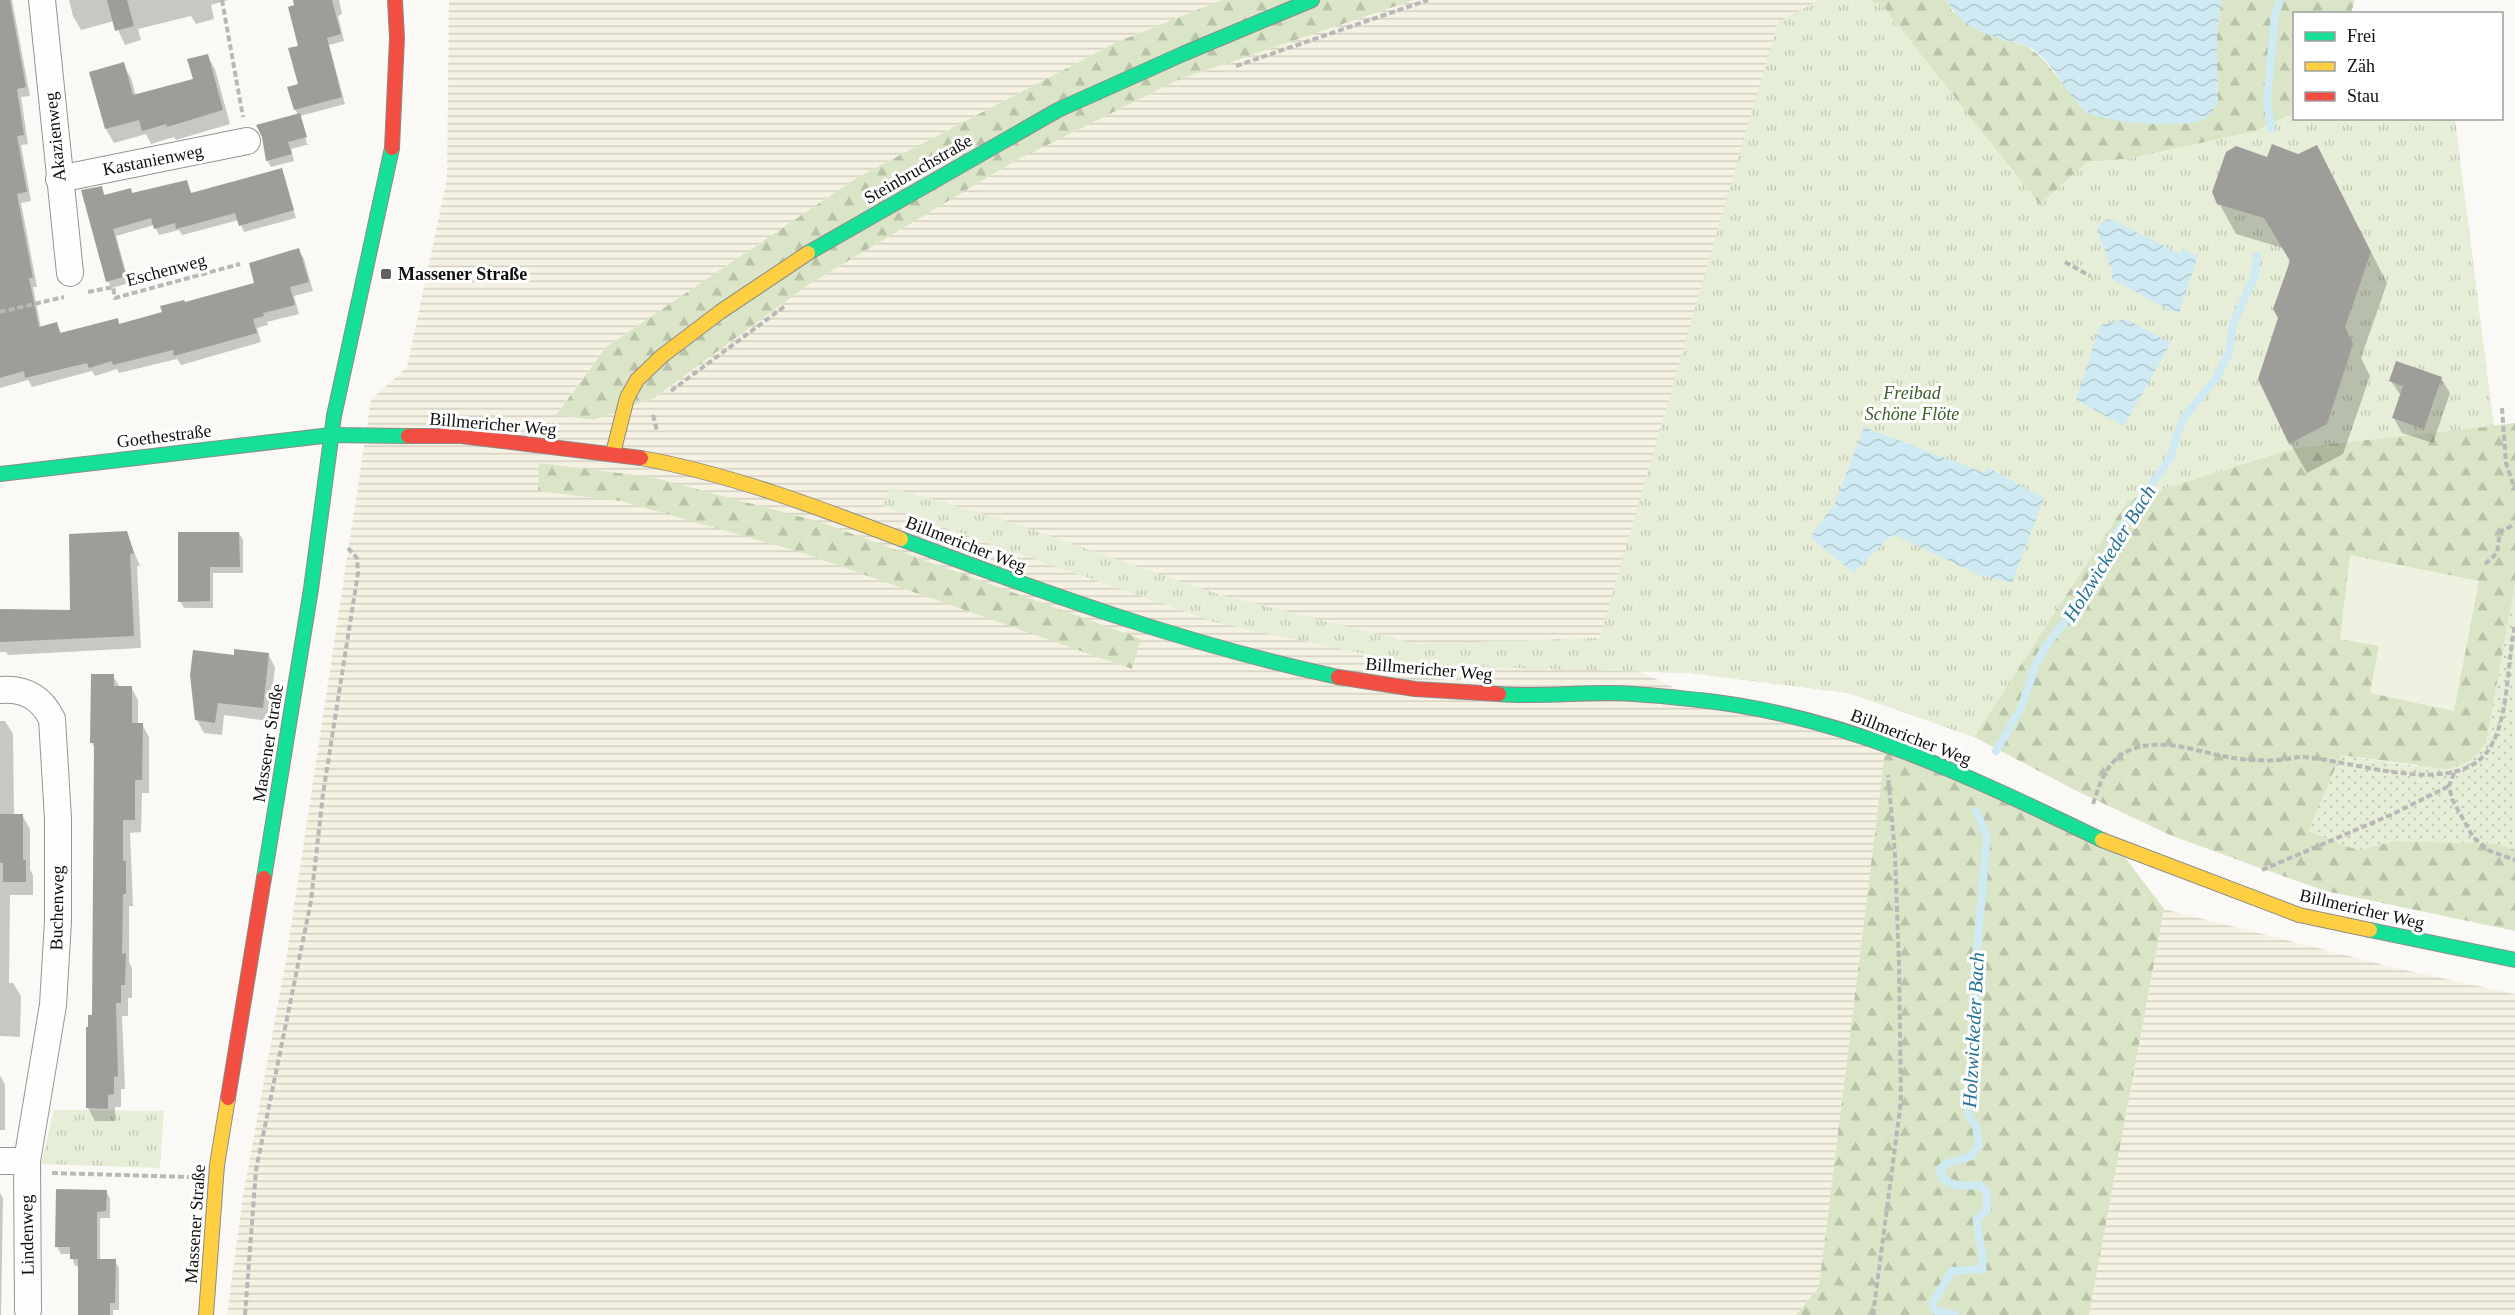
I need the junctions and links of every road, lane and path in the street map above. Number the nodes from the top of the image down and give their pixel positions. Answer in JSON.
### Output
{"nodes":[{"id":1,"x":42,"y":0,"type":"edge"},
{"id":2,"x":222,"y":0,"type":"edge"},
{"id":3,"x":395,"y":0,"type":"edge"},
{"id":4,"x":1312,"y":0,"type":"edge"},
{"id":5,"x":1428,"y":0,"type":"edge"},
{"id":6,"x":1228,"y":69,"type":"dead end"},
{"id":7,"x":247,"y":141,"type":"joint"},
{"id":8,"x":59,"y":179,"type":"junction"},
{"id":9,"x":2065,"y":262,"type":"dead end"},
{"id":10,"x":240,"y":264,"type":"dead end"},
{"id":11,"x":2090,"y":276,"type":"dead end"},
{"id":12,"x":72,"y":284,"type":"junction"},
{"id":13,"x":794,"y":300,"type":"dead end"},
{"id":14,"x":0,"y":312,"type":"edge"},
{"id":15,"x":669,"y":392,"type":"dead end"},
{"id":16,"x":2502,"y":408,"type":"dead end"},
{"id":17,"x":653,"y":410,"type":"dead end"},
{"id":18,"x":332,"y":435,"type":"junction"},
{"id":19,"x":660,"y":440,"type":"dead end"},
{"id":20,"x":613,"y":453,"type":"junction"},
{"id":21,"x":2508,"y":469,"type":"junction"},
{"id":22,"x":2515,"y":471,"type":"edge"},
{"id":23,"x":0,"y":474,"type":"edge"},
{"id":24,"x":2515,"y":490,"type":"edge"},
{"id":25,"x":2515,"y":524,"type":"edge"},
{"id":26,"x":343,"y":543,"type":"dead end"},
{"id":27,"x":2484,"y":564,"type":"dead end"},
{"id":28,"x":2515,"y":626,"type":"edge"},
{"id":29,"x":0,"y":690,"type":"edge"},
{"id":30,"x":1886,"y":743,"type":"junction"},
{"id":31,"x":2454,"y":773,"type":"junction"},
{"id":32,"x":2449,"y":786,"type":"junction"},
{"id":33,"x":2090,"y":813,"type":"dead end"},
{"id":34,"x":2515,"y":860,"type":"edge"},
{"id":35,"x":2260,"y":871,"type":"dead end"},
{"id":36,"x":2515,"y":960,"type":"edge"},
{"id":37,"x":0,"y":1161,"type":"edge"},
{"id":38,"x":27,"y":1161,"type":"junction"},
{"id":39,"x":217,"y":1165,"type":"junction"},
{"id":40,"x":256,"y":1170,"type":"junction"},
{"id":41,"x":28,"y":1310,"type":"dead end"},
{"id":42,"x":206,"y":1315,"type":"edge"},
{"id":43,"x":245,"y":1315,"type":"edge"},
{"id":44,"x":1873,"y":1315,"type":"edge"}],
"edges":[{"from":1,"to":8,"type":"street","name":"Akazienweg"},
{"from":2,"to":7,"type":"path"},
{"from":3,"to":18,"type":"main road","name":"Massener Straße"},
{"from":4,"to":20,"type":"main road","name":"Steinbruchstraße"},
{"from":5,"to":6,"type":"path"},
{"from":7,"to":8,"type":"street","name":"Kastanienweg"},
{"from":8,"to":12,"type":"street","name":"Akazienweg"},
{"from":9,"to":11,"type":"path"},
{"from":10,"to":12,"type":"path","name":"Eschenweg"},
{"from":12,"to":14,"type":"path","name":"Eschenweg"},
{"from":13,"to":15,"type":"path"},
{"from":16,"to":21,"type":"path"},
{"from":17,"to":19,"type":"path"},
{"from":18,"to":20,"type":"main road","name":"Billmericher Weg"},
{"from":18,"to":23,"type":"main road","name":"Goethestraße"},
{"from":18,"to":39,"type":"main road","name":"Massener Straße"},
{"from":20,"to":30,"type":"main road","name":"Billmericher Weg"},
{"from":21,"to":22,"type":"path"},
{"from":21,"to":24,"type":"path"},
{"from":25,"to":27,"type":"path"},
{"from":26,"to":40,"type":"path"},
{"from":28,"to":31,"type":"path"},
{"from":29,"to":38,"type":"street","name":"Buchenweg"},
{"from":30,"to":36,"type":"main road","name":"Billmericher Weg"},
{"from":30,"to":44,"type":"path"},
{"from":31,"to":32,"type":"path"},
{"from":31,"to":33,"type":"path"},
{"from":32,"to":34,"type":"path"},
{"from":32,"to":35,"type":"path"},
{"from":37,"to":38,"type":"street"},
{"from":38,"to":39,"type":"path"},
{"from":38,"to":41,"type":"street","name":"Lindenweg"},
{"from":39,"to":40,"type":"path"},
{"from":39,"to":42,"type":"main road","name":"Massener Straße"},
{"from":40,"to":43,"type":"path"}]}
